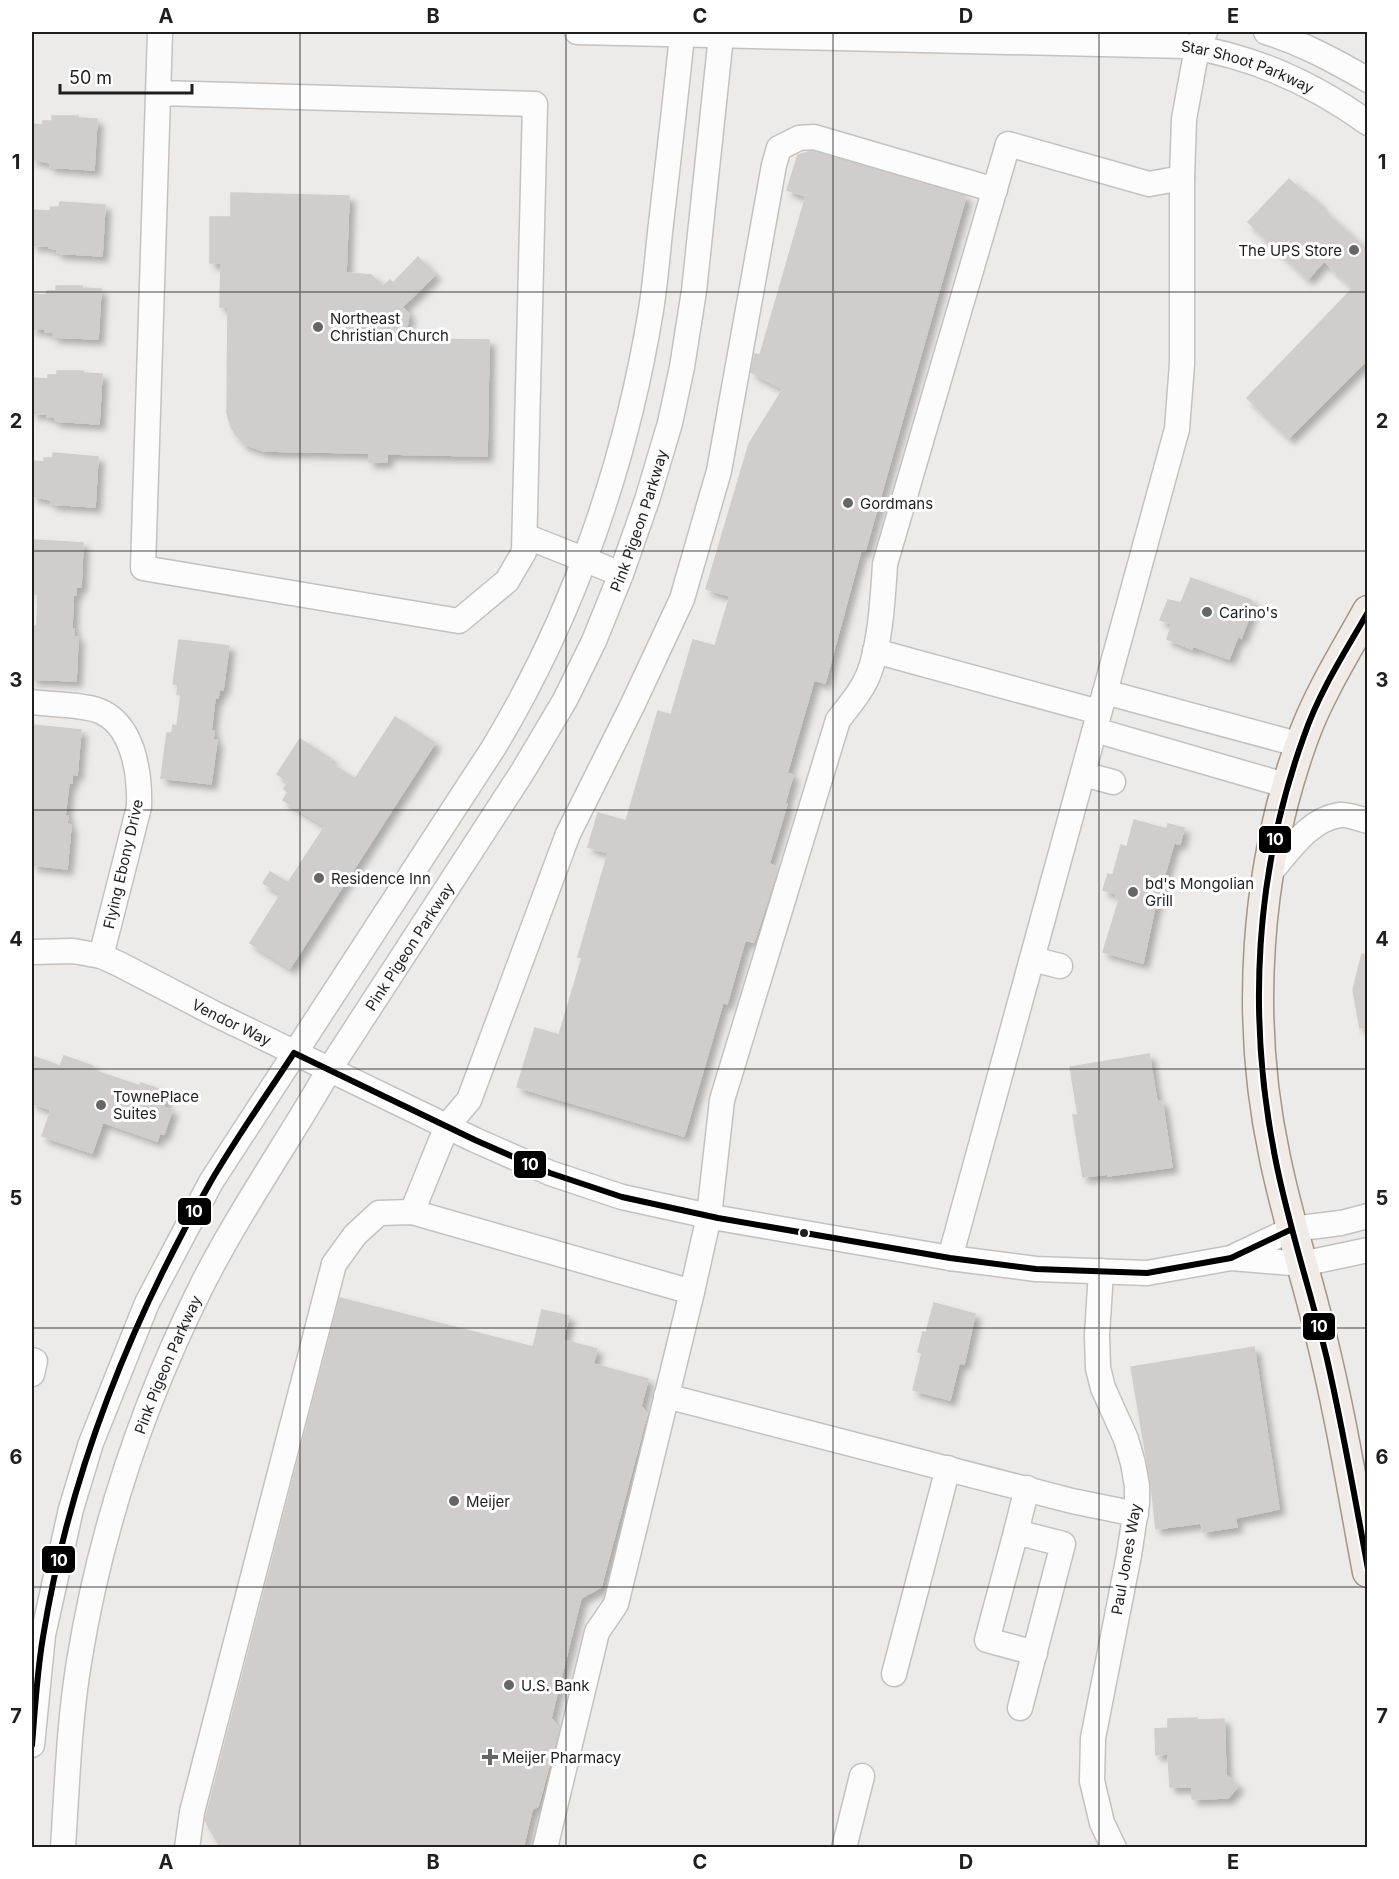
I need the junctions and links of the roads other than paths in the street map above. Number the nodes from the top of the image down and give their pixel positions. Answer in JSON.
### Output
{"nodes":[{"id":1,"x":160,"y":32,"type":"edge"},
{"id":2,"x":577,"y":32,"type":"edge"},
{"id":3,"x":1266,"y":32,"type":"edge"},
{"id":4,"x":683,"y":33,"type":"edge"},
{"id":5,"x":720,"y":34,"type":"edge"},
{"id":6,"x":1199,"y":37,"type":"edge"},
{"id":7,"x":1368,"y":80,"type":"edge"},
{"id":8,"x":159,"y":93,"type":"junction"},
{"id":9,"x":1368,"y":123,"type":"edge"},
{"id":10,"x":1182,"y":178,"type":"junction"},
{"id":11,"x":995,"y":190,"type":"junction"},
{"id":12,"x":525,"y":536,"type":"junction"},
{"id":13,"x":584,"y":558,"type":"junction"},
{"id":14,"x":621,"y":574,"type":"junction"},
{"id":15,"x":1368,"y":611,"type":"edge"},
{"id":16,"x":875,"y":651,"type":"junction"},
{"id":17,"x":32,"y":702,"type":"edge"},
{"id":18,"x":1100,"y":711,"type":"junction"},
{"id":19,"x":1301,"y":746,"type":"junction"},
{"id":20,"x":1083,"y":774,"type":"junction"},
{"id":21,"x":1113,"y":783,"type":"dead end"},
{"id":22,"x":1288,"y":786,"type":"junction"},
{"id":23,"x":1365,"y":820,"type":"edge"},
{"id":24,"x":1268,"y":875,"type":"junction"},
{"id":25,"x":32,"y":952,"type":"edge"},
{"id":26,"x":101,"y":956,"type":"junction"},
{"id":27,"x":1032,"y":959,"type":"junction"},
{"id":28,"x":1060,"y":966,"type":"dead end"},
{"id":29,"x":294,"y":1053,"type":"junction"},
{"id":30,"x":329,"y":1070,"type":"junction"},
{"id":31,"x":447,"y":1126,"type":"junction"},
{"id":32,"x":412,"y":1212,"type":"junction"},
{"id":33,"x":709,"y":1216,"type":"junction"},
{"id":34,"x":1368,"y":1216,"type":"edge"},
{"id":35,"x":1292,"y":1229,"type":"junction"},
{"id":36,"x":1368,"y":1250,"type":"edge"},
{"id":37,"x":950,"y":1258,"type":"junction"},
{"id":38,"x":1231,"y":1258,"type":"junction"},
{"id":39,"x":1302,"y":1264,"type":"junction"},
{"id":40,"x":1101,"y":1271,"type":"junction"},
{"id":41,"x":692,"y":1292,"type":"junction"},
{"id":42,"x":32,"y":1360,"type":"edge"},
{"id":43,"x":32,"y":1374,"type":"edge"},
{"id":44,"x":666,"y":1396,"type":"junction"},
{"id":45,"x":948,"y":1468,"type":"junction"},
{"id":46,"x":1027,"y":1488,"type":"junction"},
{"id":47,"x":1136,"y":1514,"type":"junction"},
{"id":48,"x":1016,"y":1532,"type":"junction"},
{"id":49,"x":1368,"y":1572,"type":"edge"},
{"id":50,"x":1035,"y":1653,"type":"junction"},
{"id":51,"x":894,"y":1674,"type":"dead end"},
{"id":52,"x":1020,"y":1708,"type":"dead end"},
{"id":53,"x":32,"y":1745,"type":"edge"},
{"id":54,"x":862,"y":1776,"type":"dead end"},
{"id":55,"x":63,"y":1848,"type":"edge"},
{"id":56,"x":187,"y":1848,"type":"edge"},
{"id":57,"x":545,"y":1848,"type":"edge"},
{"id":58,"x":844,"y":1848,"type":"edge"},
{"id":59,"x":1114,"y":1848,"type":"edge"}],
"edges":[{"from":1,"to":8,"type":"street"},
{"from":2,"to":4,"type":"street","name":"Star Shoot Parkway"},
{"from":3,"to":7,"type":"street"},
{"from":4,"to":5,"type":"street","name":"Star Shoot Parkway"},
{"from":4,"to":13,"type":"street"},
{"from":5,"to":6,"type":"street","name":"Star Shoot Parkway"},
{"from":5,"to":14,"type":"street","name":"Pink Pigeon Parkway"},
{"from":6,"to":9,"type":"street","name":"Star Shoot Parkway"},
{"from":6,"to":10,"type":"street"},
{"from":8,"to":12,"type":"street"},
{"from":8,"to":12,"type":"street"},
{"from":10,"to":11,"type":"street"},
{"from":10,"to":18,"type":"street"},
{"from":11,"to":16,"type":"street"},
{"from":11,"to":31,"type":"street"},
{"from":12,"to":13,"type":"street"},
{"from":13,"to":14,"type":"street"},
{"from":13,"to":29,"type":"street"},
{"from":14,"to":30,"type":"street","name":"Pink Pigeon Parkway"},
{"from":15,"to":19,"type":"main road"},
{"from":16,"to":18,"type":"street"},
{"from":16,"to":33,"type":"street"},
{"from":17,"to":26,"type":"street","name":"Flying Ebony Drive"},
{"from":18,"to":19,"type":"street"},
{"from":18,"to":20,"type":"street"},
{"from":18,"to":22,"type":"street"},
{"from":19,"to":22,"type":"main road"},
{"from":20,"to":21,"type":"street"},
{"from":20,"to":27,"type":"street"},
{"from":22,"to":24,"type":"main road"},
{"from":23,"to":24,"type":"street"},
{"from":24,"to":35,"type":"main road"},
{"from":25,"to":26,"type":"street","name":"Vendor Way"},
{"from":26,"to":29,"type":"street","name":"Vendor Way"},
{"from":27,"to":28,"type":"street"},
{"from":27,"to":37,"type":"street"},
{"from":29,"to":30,"type":"street","name":"Vendor Way"},
{"from":29,"to":53,"type":"street"},
{"from":30,"to":31,"type":"street","name":"Vendor Way"},
{"from":30,"to":55,"type":"street","name":"Pink Pigeon Parkway"},
{"from":31,"to":32,"type":"street"},
{"from":31,"to":33,"type":"street","name":"Vendor Way"},
{"from":32,"to":41,"type":"street"},
{"from":32,"to":56,"type":"street"},
{"from":33,"to":37,"type":"street","name":"Vendor Way"},
{"from":33,"to":41,"type":"street"},
{"from":34,"to":35,"type":"street","name":"Vendor Way"},
{"from":35,"to":38,"type":"street","name":"Vendor Way"},
{"from":35,"to":39,"type":"main road"},
{"from":36,"to":39,"type":"street","name":"Vendor Way"},
{"from":37,"to":40,"type":"street","name":"Vendor Way"},
{"from":38,"to":39,"type":"street","name":"Vendor Way"},
{"from":38,"to":40,"type":"street","name":"Vendor Way"},
{"from":39,"to":49,"type":"main road"},
{"from":40,"to":47,"type":"street","name":"Paul Jones Way"},
{"from":41,"to":44,"type":"street"},
{"from":42,"to":43,"type":"street"},
{"from":44,"to":45,"type":"street"},
{"from":44,"to":57,"type":"street"},
{"from":45,"to":46,"type":"street"},
{"from":45,"to":51,"type":"street"},
{"from":46,"to":47,"type":"street"},
{"from":46,"to":48,"type":"street"},
{"from":47,"to":59,"type":"street","name":"Paul Jones Way"},
{"from":48,"to":50,"type":"street"},
{"from":48,"to":50,"type":"street"},
{"from":50,"to":52,"type":"street"},
{"from":54,"to":58,"type":"street"}]}
